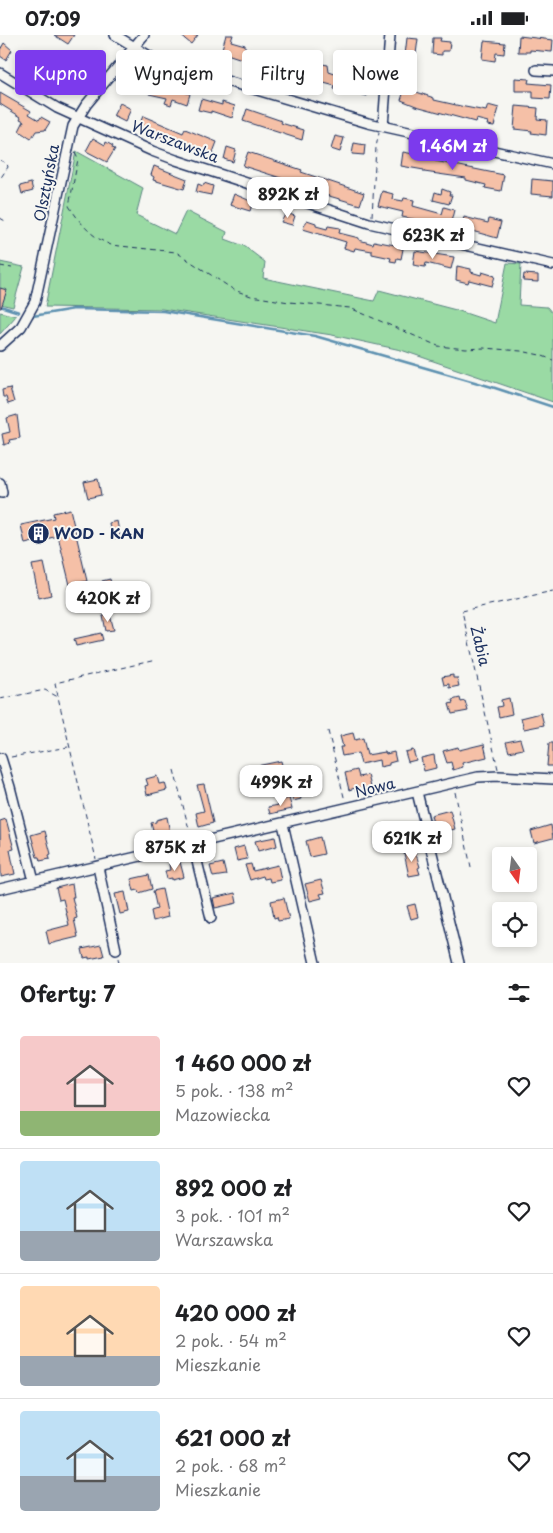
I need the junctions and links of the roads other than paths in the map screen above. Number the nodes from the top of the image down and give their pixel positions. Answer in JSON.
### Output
{"nodes":[{"id":1,"x":115,"y":35,"type":"edge"},
{"id":2,"x":144,"y":35,"type":"edge"},
{"id":3,"x":390,"y":35,"type":"edge"},
{"id":4,"x":134,"y":47,"type":"junction"},
{"id":5,"x":536,"y":70,"type":"dead end"},
{"id":6,"x":553,"y":71,"type":"edge"},
{"id":7,"x":0,"y":73,"type":"edge"},
{"id":8,"x":77,"y":117,"type":"junction"},
{"id":9,"x":383,"y":126,"type":"junction"},
{"id":10,"x":553,"y":163,"type":"edge"},
{"id":11,"x":553,"y":265,"type":"edge"},
{"id":12,"x":0,"y":346,"type":"edge"},
{"id":13,"x":0,"y":483,"type":"edge"},
{"id":14,"x":2,"y":493,"type":"dead end"},
{"id":15,"x":1,"y":758,"type":"road end"},
{"id":16,"x":553,"y":779,"type":"edge"},
{"id":17,"x":417,"y":792,"type":"junction"},
{"id":18,"x":283,"y":824,"type":"junction"},
{"id":19,"x":193,"y":845,"type":"junction"},
{"id":20,"x":98,"y":867,"type":"junction"},
{"id":21,"x":34,"y":881,"type":"junction"},
{"id":22,"x":0,"y":889,"type":"edge"},
{"id":23,"x":211,"y":918,"type":"dead end"},
{"id":24,"x":116,"y":950,"type":"dead end"},
{"id":25,"x":315,"y":963,"type":"edge"},
{"id":26,"x":459,"y":963,"type":"edge"}],
"edges":[{"from":1,"to":4,"type":"street"},
{"from":2,"to":4,"type":"street","name":"Olsztyńska"},
{"from":3,"to":9,"type":"street"},
{"from":4,"to":8,"type":"street","name":"Olsztyńska"},
{"from":4,"to":9,"type":"street"},
{"from":5,"to":6,"type":"street"},
{"from":7,"to":8,"type":"street","name":"Warszawska"},
{"from":8,"to":11,"type":"street","name":"Warszawska"},
{"from":8,"to":12,"type":"street","name":"Olsztyńska"},
{"from":9,"to":10,"type":"street"},
{"from":13,"to":14,"type":"street"},
{"from":15,"to":21,"type":"street"},
{"from":16,"to":17,"type":"street","name":"Nowa"},
{"from":17,"to":18,"type":"street","name":"Nowa"},
{"from":17,"to":26,"type":"street"},
{"from":18,"to":19,"type":"street","name":"Nowa"},
{"from":18,"to":25,"type":"street"},
{"from":19,"to":20,"type":"street","name":"Nowa"},
{"from":19,"to":23,"type":"street"},
{"from":20,"to":21,"type":"street","name":"Nowa"},
{"from":20,"to":24,"type":"street"},
{"from":21,"to":22,"type":"street","name":"Nowa"}]}
